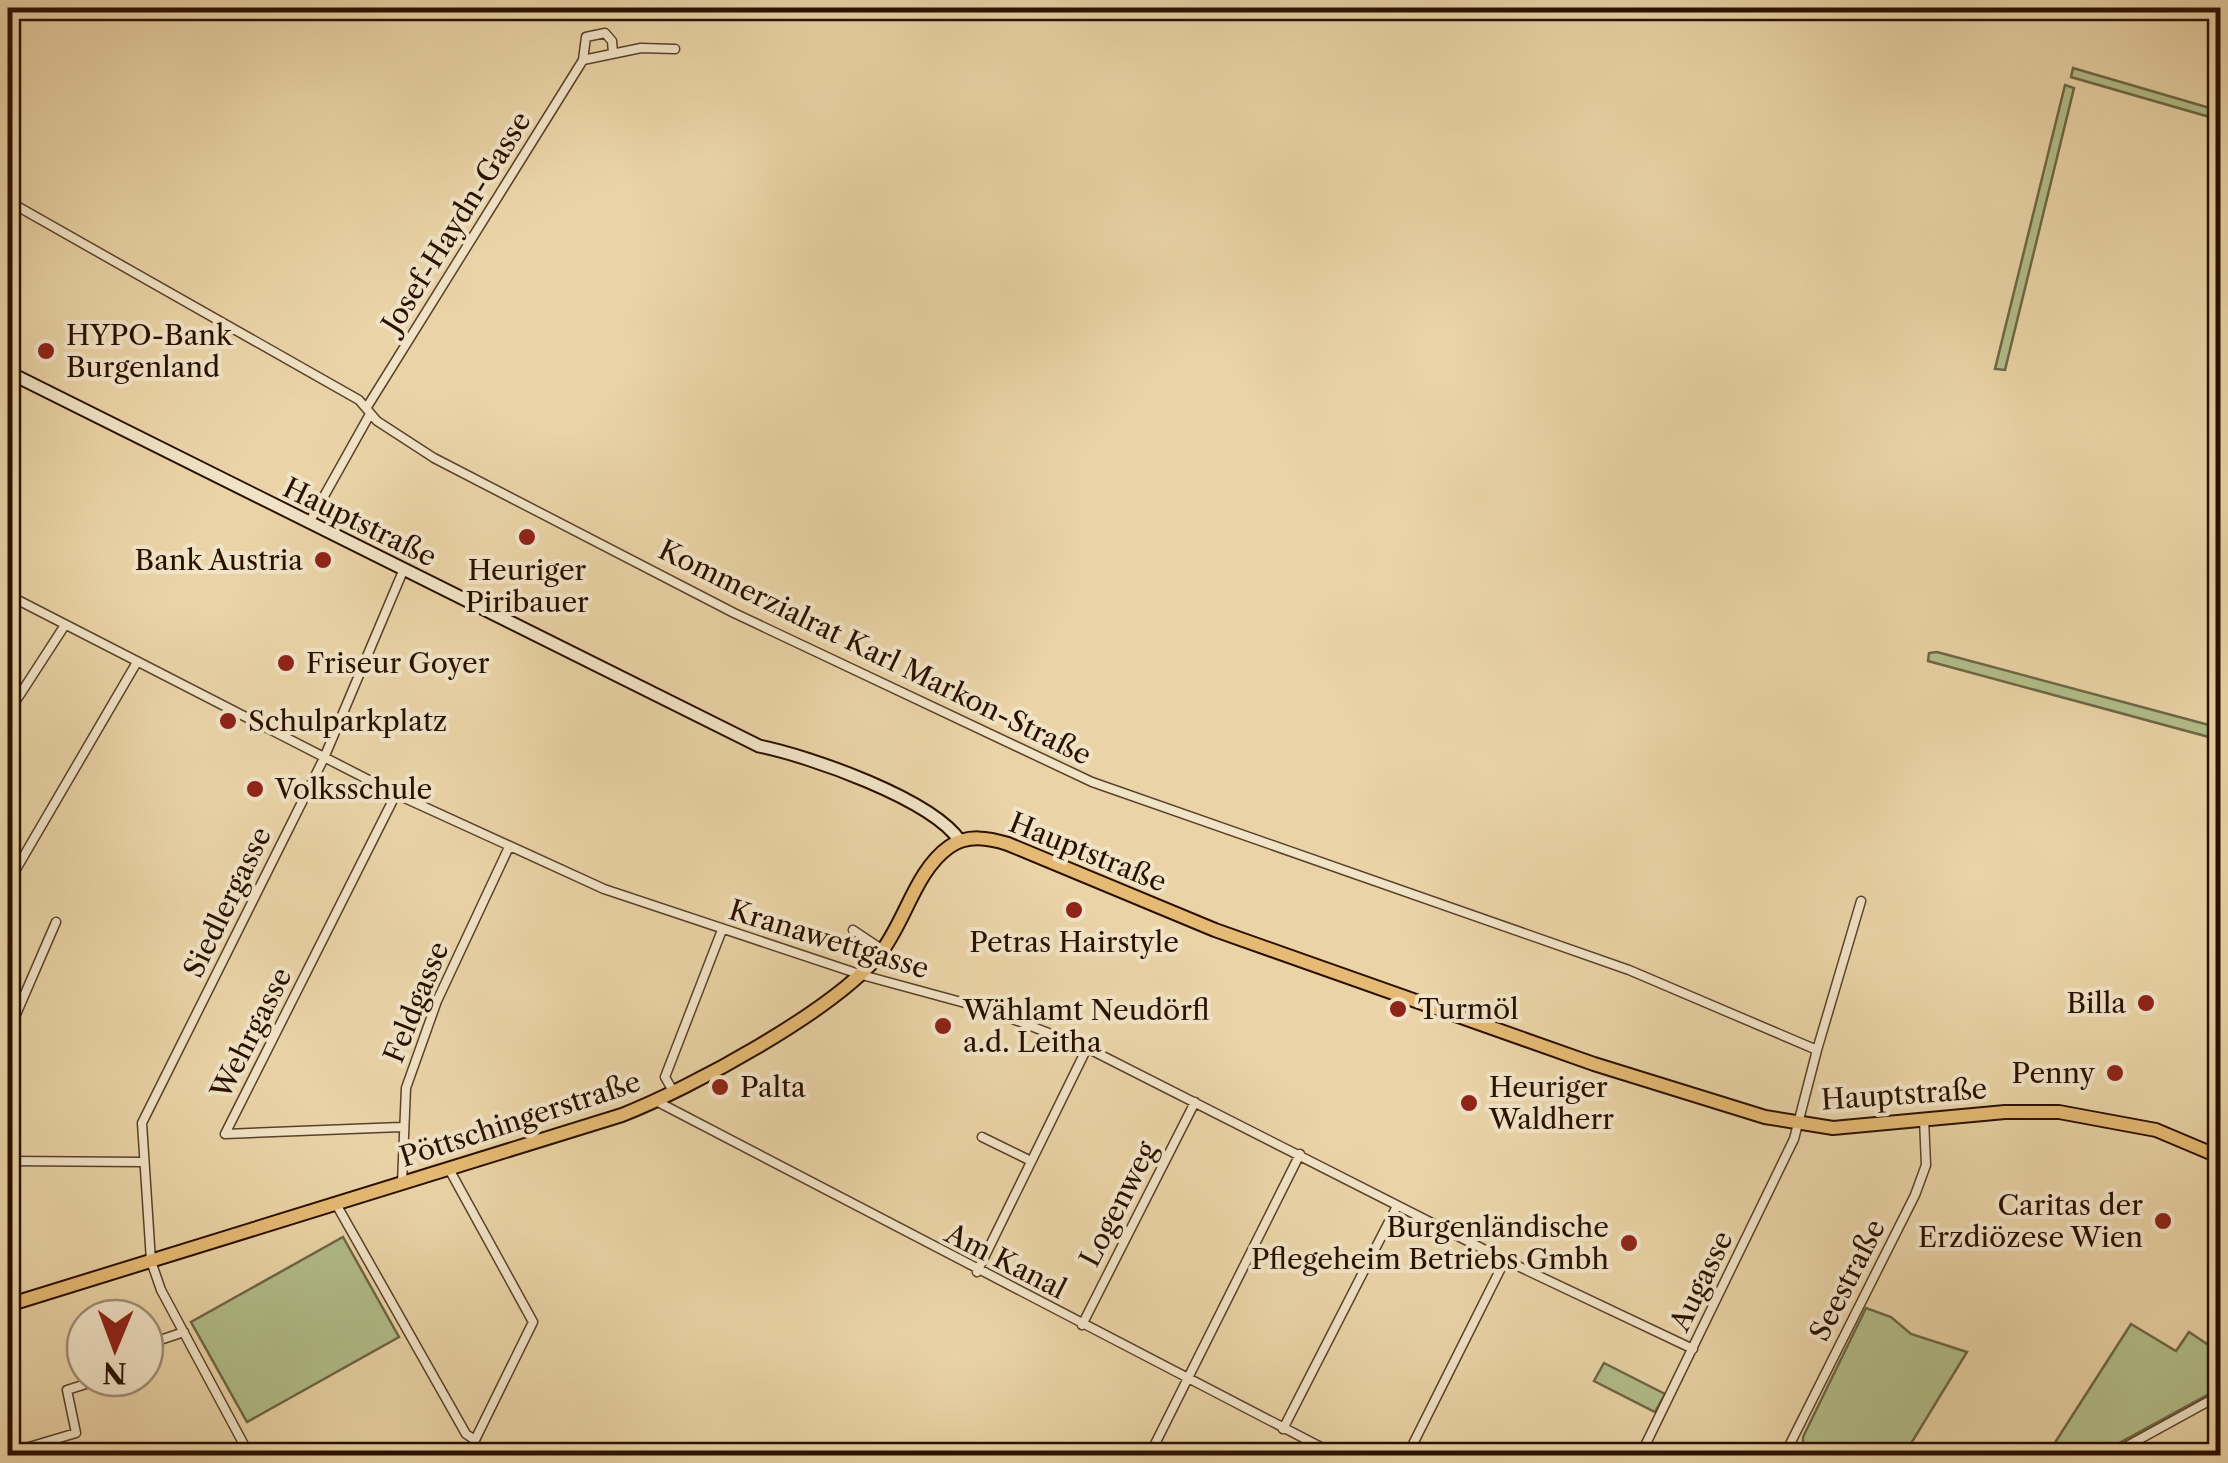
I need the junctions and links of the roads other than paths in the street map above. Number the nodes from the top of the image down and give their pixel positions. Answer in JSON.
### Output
{"nodes":[{"id":1,"x":675,"y":49,"type":"dead end"},
{"id":2,"x":612,"y":53,"type":"junction"},
{"id":3,"x":584,"y":60,"type":"junction"},
{"id":4,"x":8,"y":201,"type":"edge"},
{"id":5,"x":8,"y":374,"type":"edge"},
{"id":6,"x":368,"y":411,"type":"junction"},
{"id":7,"x":308,"y":523,"type":"junction"},
{"id":8,"x":403,"y":571,"type":"junction"},
{"id":9,"x":8,"y":595,"type":"edge"},
{"id":10,"x":65,"y":625,"type":"junction"},
{"id":11,"x":137,"y":662,"type":"junction"},
{"id":12,"x":8,"y":713,"type":"edge"},
{"id":13,"x":324,"y":758,"type":"junction"},
{"id":14,"x":396,"y":794,"type":"junction"},
{"id":15,"x":960,"y":841,"type":"junction"},
{"id":16,"x":509,"y":847,"type":"junction"},
{"id":17,"x":8,"y":883,"type":"edge"},
{"id":18,"x":1860,"y":901,"type":"dead end"},
{"id":19,"x":56,"y":922,"type":"dead end"},
{"id":20,"x":722,"y":930,"type":"junction"},
{"id":21,"x":853,"y":930,"type":"dead end"},
{"id":22,"x":883,"y":950,"type":"junction"},
{"id":23,"x":862,"y":975,"type":"junction"},
{"id":24,"x":8,"y":1033,"type":"edge"},
{"id":25,"x":1087,"y":1048,"type":"junction"},
{"id":26,"x":1817,"y":1050,"type":"junction"},
{"id":27,"x":674,"y":1093,"type":"junction"},
{"id":28,"x":656,"y":1101,"type":"junction"},
{"id":29,"x":1195,"y":1102,"type":"junction"},
{"id":30,"x":1924,"y":1120,"type":"junction"},
{"id":31,"x":1798,"y":1124,"type":"junction"},
{"id":32,"x":401,"y":1127,"type":"junction"},
{"id":33,"x":982,"y":1137,"type":"dead end"},
{"id":34,"x":1300,"y":1154,"type":"junction"},
{"id":35,"x":2220,"y":1157,"type":"edge"},
{"id":36,"x":8,"y":1161,"type":"edge"},
{"id":37,"x":1031,"y":1161,"type":"junction"},
{"id":38,"x":142,"y":1162,"type":"junction"},
{"id":39,"x":449,"y":1169,"type":"junction"},
{"id":40,"x":402,"y":1183,"type":"junction"},
{"id":41,"x":336,"y":1204,"type":"junction"},
{"id":42,"x":1397,"y":1206,"type":"junction"},
{"id":43,"x":1505,"y":1260,"type":"junction"},
{"id":44,"x":151,"y":1261,"type":"junction"},
{"id":45,"x":977,"y":1272,"type":"junction"},
{"id":46,"x":8,"y":1305,"type":"edge"},
{"id":47,"x":1082,"y":1326,"type":"junction"},
{"id":48,"x":184,"y":1332,"type":"junction"},
{"id":49,"x":165,"y":1338,"type":"edge"},
{"id":50,"x":1693,"y":1349,"type":"junction"},
{"id":51,"x":1188,"y":1378,"type":"junction"},
{"id":52,"x":2220,"y":1395,"type":"edge"},
{"id":53,"x":70,"y":1398,"type":"edge"},
{"id":54,"x":1284,"y":1429,"type":"junction"},
{"id":55,"x":1310,"y":1442,"type":"junction"},
{"id":56,"x":8,"y":1446,"type":"edge"},
{"id":57,"x":1789,"y":1446,"type":"junction"},
{"id":58,"x":250,"y":1456,"type":"edge"},
{"id":59,"x":1150,"y":1456,"type":"edge"},
{"id":60,"x":1304,"y":1456,"type":"edge"},
{"id":61,"x":1338,"y":1456,"type":"edge"},
{"id":62,"x":1408,"y":1456,"type":"edge"},
{"id":63,"x":1640,"y":1456,"type":"edge"},
{"id":64,"x":1784,"y":1456,"type":"edge"},
{"id":65,"x":1808,"y":1456,"type":"edge"},
{"id":66,"x":2109,"y":1456,"type":"edge"}],
"edges":[{"from":1,"to":2,"type":"street","name":"Josef-Haydn-Gasse"},
{"from":2,"to":3,"type":"street","name":"Josef-Haydn-Gasse"},
{"from":2,"to":3,"type":"street","name":"Josef-Haydn-Gasse"},
{"from":3,"to":6,"type":"street","name":"Josef-Haydn-Gasse"},
{"from":4,"to":6,"type":"street","name":"Kommerzialrat Karl Markon-Straße"},
{"from":5,"to":7,"type":"street","name":"Hauptstraße"},
{"from":6,"to":7,"type":"street","name":"Josef-Haydn-Gasse"},
{"from":6,"to":26,"type":"street","name":"Kommerzialrat Karl Markon-Straße"},
{"from":7,"to":8,"type":"street","name":"Hauptstraße"},
{"from":8,"to":13,"type":"street","name":"Siedlergasse"},
{"from":8,"to":15,"type":"street","name":"Hauptstraße"},
{"from":9,"to":10,"type":"street","name":"Kranawettgasse"},
{"from":10,"to":11,"type":"street","name":"Kranawettgasse"},
{"from":10,"to":12,"type":"street"},
{"from":11,"to":13,"type":"street","name":"Kranawettgasse"},
{"from":11,"to":17,"type":"street"},
{"from":13,"to":14,"type":"street","name":"Kranawettgasse"},
{"from":13,"to":38,"type":"street","name":"Siedlergasse"},
{"from":14,"to":16,"type":"street","name":"Kranawettgasse"},
{"from":14,"to":32,"type":"street","name":"Wehrgasse"},
{"from":15,"to":22,"type":"main road","name":"Pöttschingerstraße"},
{"from":15,"to":31,"type":"main road","name":"Hauptstraße"},
{"from":16,"to":20,"type":"street","name":"Kranawettgasse"},
{"from":16,"to":32,"type":"street","name":"Feldgasse"},
{"from":18,"to":26,"type":"street"},
{"from":19,"to":24,"type":"street"},
{"from":20,"to":23,"type":"street","name":"Kranawettgasse"},
{"from":20,"to":27,"type":"street"},
{"from":21,"to":22,"type":"street"},
{"from":22,"to":23,"type":"main road","name":"Pöttschingerstraße"},
{"from":23,"to":25,"type":"street","name":"Kranawettgasse"},
{"from":23,"to":27,"type":"main road","name":"Pöttschingerstraße"},
{"from":25,"to":29,"type":"street","name":"Kranawettgasse"},
{"from":25,"to":37,"type":"street"},
{"from":26,"to":31,"type":"street"},
{"from":27,"to":28,"type":"main road","name":"Pöttschingerstraße"},
{"from":28,"to":39,"type":"main road","name":"Pöttschingerstraße"},
{"from":28,"to":45,"type":"street","name":"Am Kanal"},
{"from":29,"to":34,"type":"street","name":"Kranawettgasse"},
{"from":29,"to":47,"type":"street","name":"Logenweg"},
{"from":30,"to":31,"type":"main road","name":"Hauptstraße"},
{"from":30,"to":35,"type":"main road","name":"Hauptstraße"},
{"from":30,"to":57,"type":"street","name":"Seestraße"},
{"from":31,"to":50,"type":"street","name":"Augasse"},
{"from":32,"to":40,"type":"street","name":"Feldgasse"},
{"from":33,"to":37,"type":"street"},
{"from":34,"to":42,"type":"street","name":"Kranawettgasse"},
{"from":34,"to":51,"type":"street"},
{"from":36,"to":38,"type":"street"},
{"from":37,"to":45,"type":"street"},
{"from":38,"to":44,"type":"street","name":"Siedlergasse"},
{"from":39,"to":40,"type":"main road","name":"Pöttschingerstraße"},
{"from":39,"to":41,"type":"street"},
{"from":40,"to":41,"type":"main road","name":"Pöttschingerstraße"},
{"from":41,"to":44,"type":"main road","name":"Pöttschingerstraße"},
{"from":42,"to":43,"type":"street","name":"Kranawettgasse"},
{"from":42,"to":54,"type":"street"},
{"from":43,"to":50,"type":"street","name":"Kranawettgasse"},
{"from":43,"to":62,"type":"street"},
{"from":44,"to":46,"type":"main road","name":"Pöttschingerstraße"},
{"from":44,"to":48,"type":"street","name":"Siedlergasse"},
{"from":45,"to":47,"type":"street","name":"Am Kanal"},
{"from":47,"to":51,"type":"street","name":"Am Kanal"},
{"from":48,"to":49,"type":"street"},
{"from":48,"to":58,"type":"street","name":"Siedlergasse"},
{"from":50,"to":63,"type":"street","name":"Augasse"},
{"from":51,"to":54,"type":"street","name":"Am Kanal"},
{"from":51,"to":59,"type":"street"},
{"from":52,"to":66,"type":"street"},
{"from":53,"to":56,"type":"street"},
{"from":54,"to":55,"type":"street","name":"Am Kanal"},
{"from":55,"to":60,"type":"street"},
{"from":55,"to":61,"type":"street","name":"Am Kanal"},
{"from":57,"to":64,"type":"street","name":"Seestraße"},
{"from":57,"to":65,"type":"street"}]}
